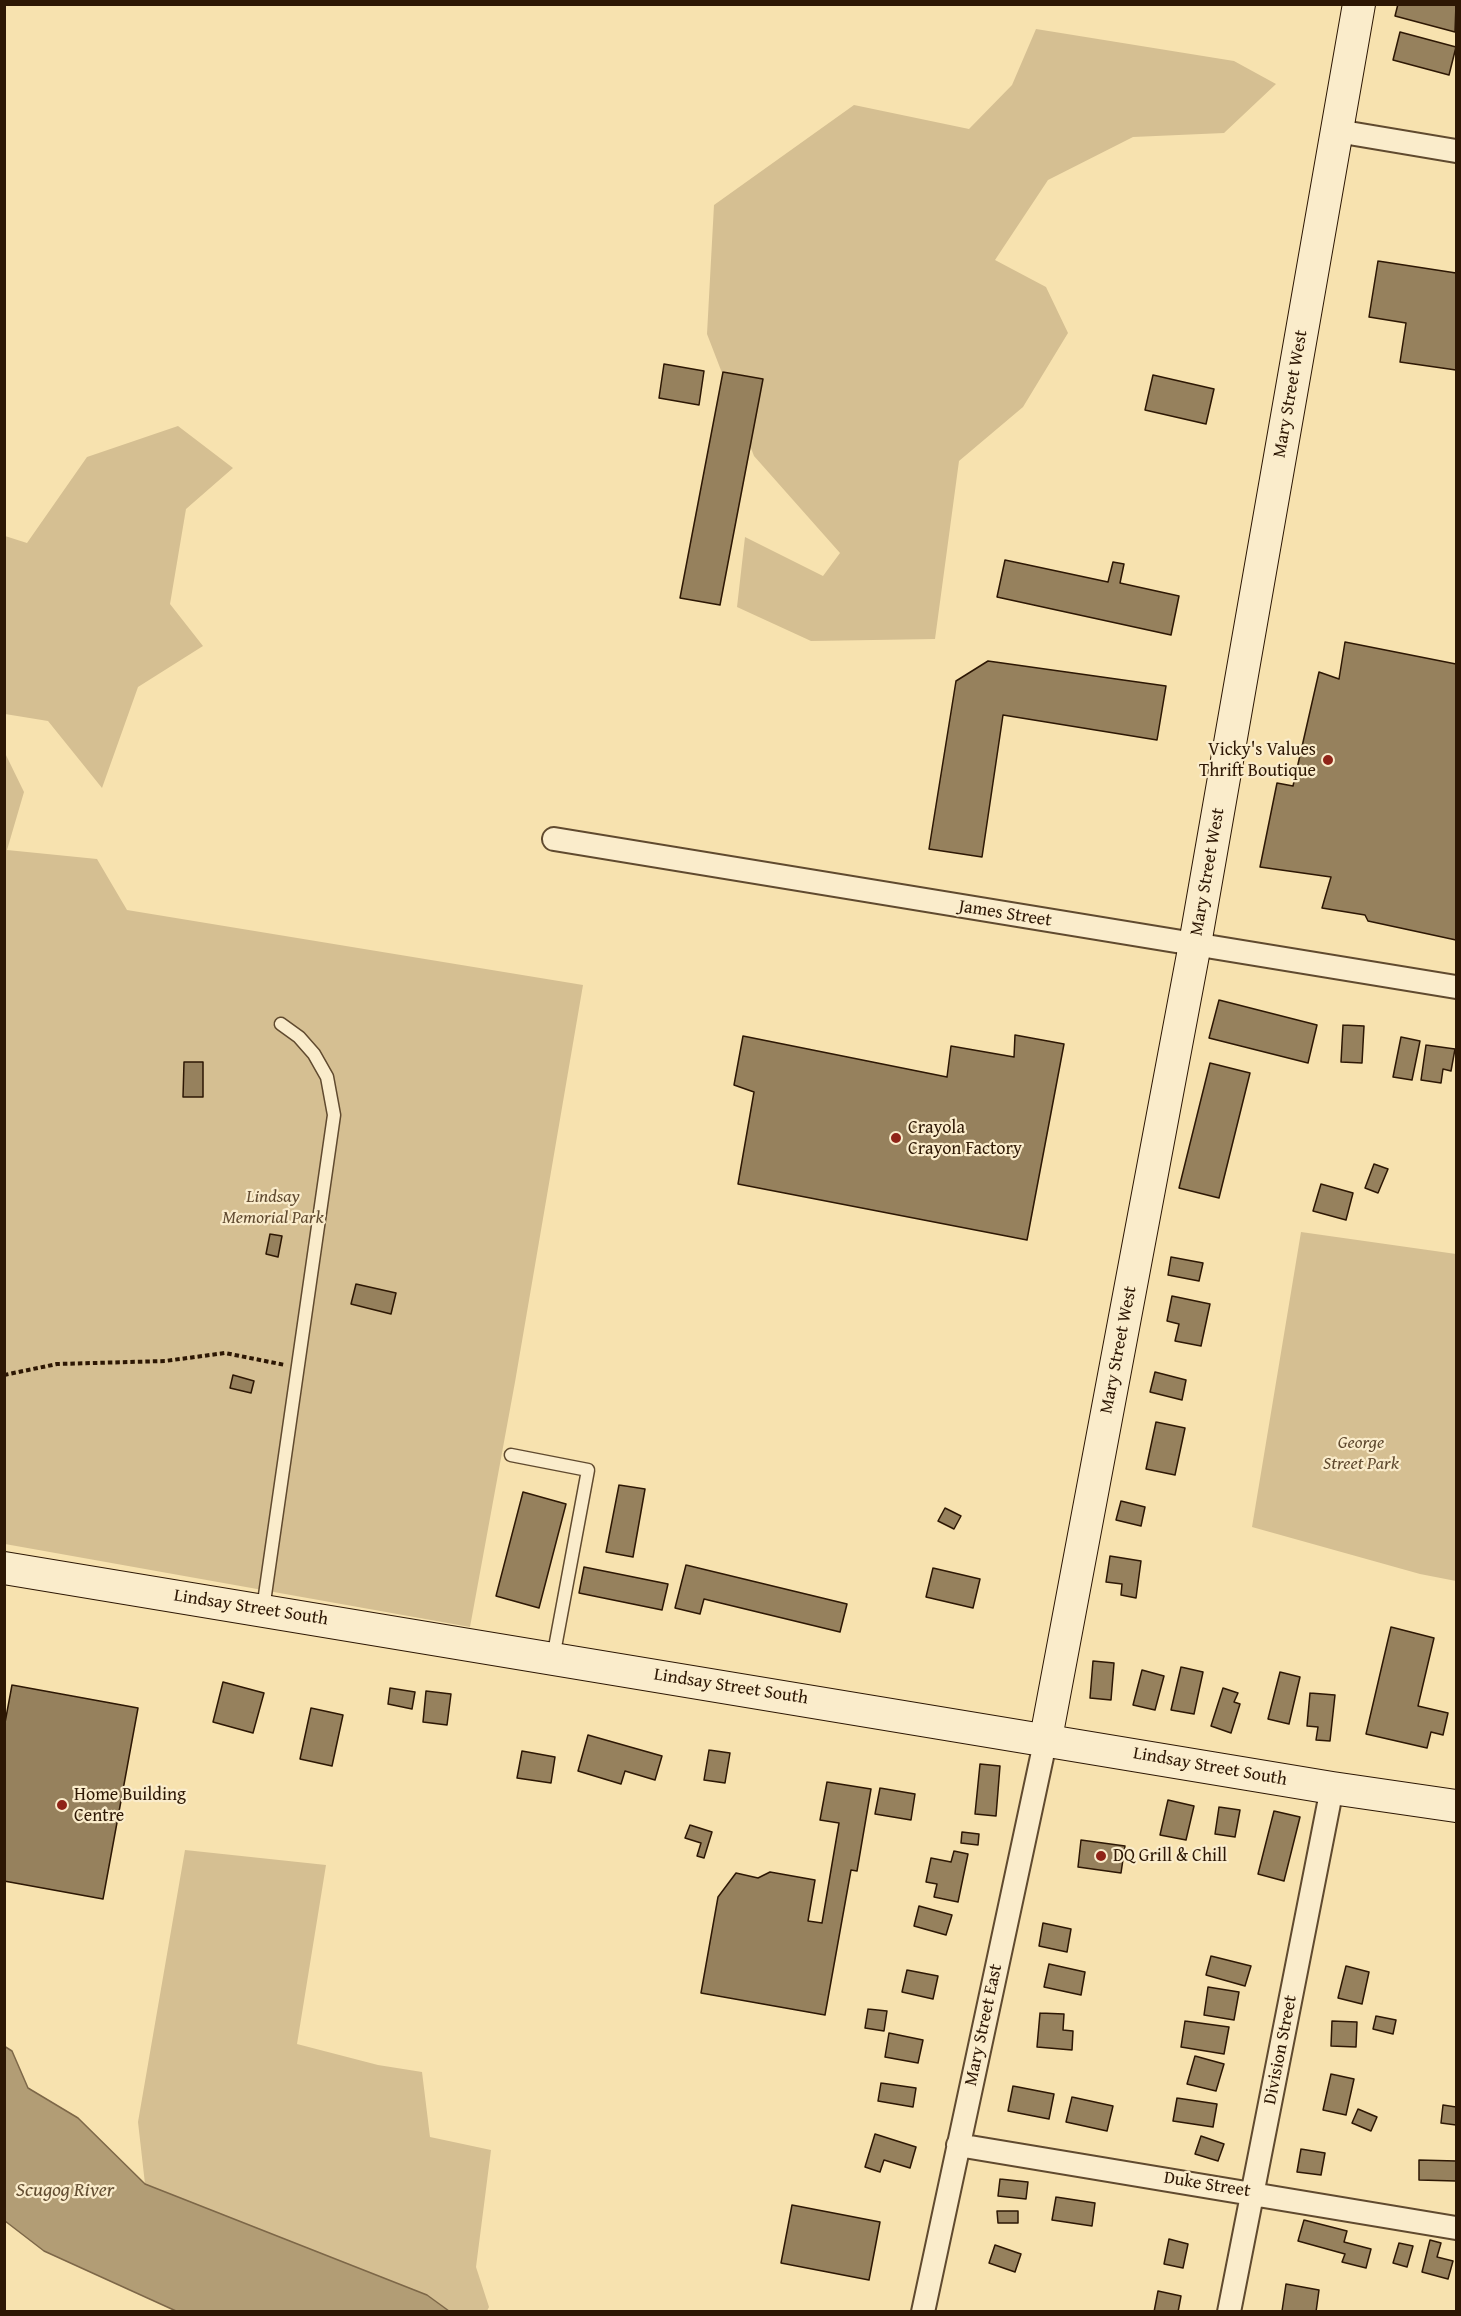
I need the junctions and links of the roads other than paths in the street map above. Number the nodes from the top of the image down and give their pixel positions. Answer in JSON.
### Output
{"nodes":[{"id":1,"x":1359,"y":4,"type":"edge"},
{"id":2,"x":1337,"y":131,"type":"junction"},
{"id":3,"x":1456,"y":151,"type":"edge"},
{"id":4,"x":554,"y":839,"type":"dead end"},
{"id":5,"x":1195,"y":944,"type":"junction"},
{"id":6,"x":1456,"y":987,"type":"edge"},
{"id":7,"x":281,"y":1024,"type":"dead end"},
{"id":8,"x":511,"y":1455,"type":"dead end"},
{"id":9,"x":4,"y":1568,"type":"edge"},
{"id":10,"x":262,"y":1610,"type":"junction"},
{"id":11,"x":553,"y":1658,"type":"junction"},
{"id":12,"x":1046,"y":1738,"type":"junction"},
{"id":13,"x":1332,"y":1788,"type":"junction"},
{"id":14,"x":1456,"y":1806,"type":"edge"},
{"id":15,"x":958,"y":2145,"type":"junction"},
{"id":16,"x":1253,"y":2193,"type":"junction"},
{"id":17,"x":1456,"y":2228,"type":"edge"},
{"id":18,"x":923,"y":2312,"type":"edge"},
{"id":19,"x":1229,"y":2312,"type":"edge"}],
"edges":[{"from":1,"to":2,"type":"street","name":"Mary Street West"},
{"from":2,"to":3,"type":"street"},
{"from":2,"to":5,"type":"street","name":"Mary Street West"},
{"from":4,"to":5,"type":"street","name":"James Street"},
{"from":5,"to":6,"type":"street","name":"James Street"},
{"from":5,"to":12,"type":"street","name":"Mary Street West"},
{"from":7,"to":10,"type":"lane"},
{"from":8,"to":11,"type":"lane"},
{"from":9,"to":10,"type":"street","name":"Lindsay Street South"},
{"from":10,"to":11,"type":"street","name":"Lindsay Street South"},
{"from":11,"to":12,"type":"street","name":"Lindsay Street South"},
{"from":12,"to":13,"type":"street","name":"Lindsay Street South"},
{"from":12,"to":15,"type":"street","name":"Mary Street East"},
{"from":13,"to":14,"type":"street","name":"Lindsay Street South"},
{"from":13,"to":16,"type":"street","name":"Division Street"},
{"from":15,"to":16,"type":"street","name":"Duke Street"},
{"from":15,"to":18,"type":"street","name":"Mary Street East"},
{"from":16,"to":17,"type":"street","name":"Duke Street"},
{"from":16,"to":19,"type":"street","name":"Division Street"}]}
